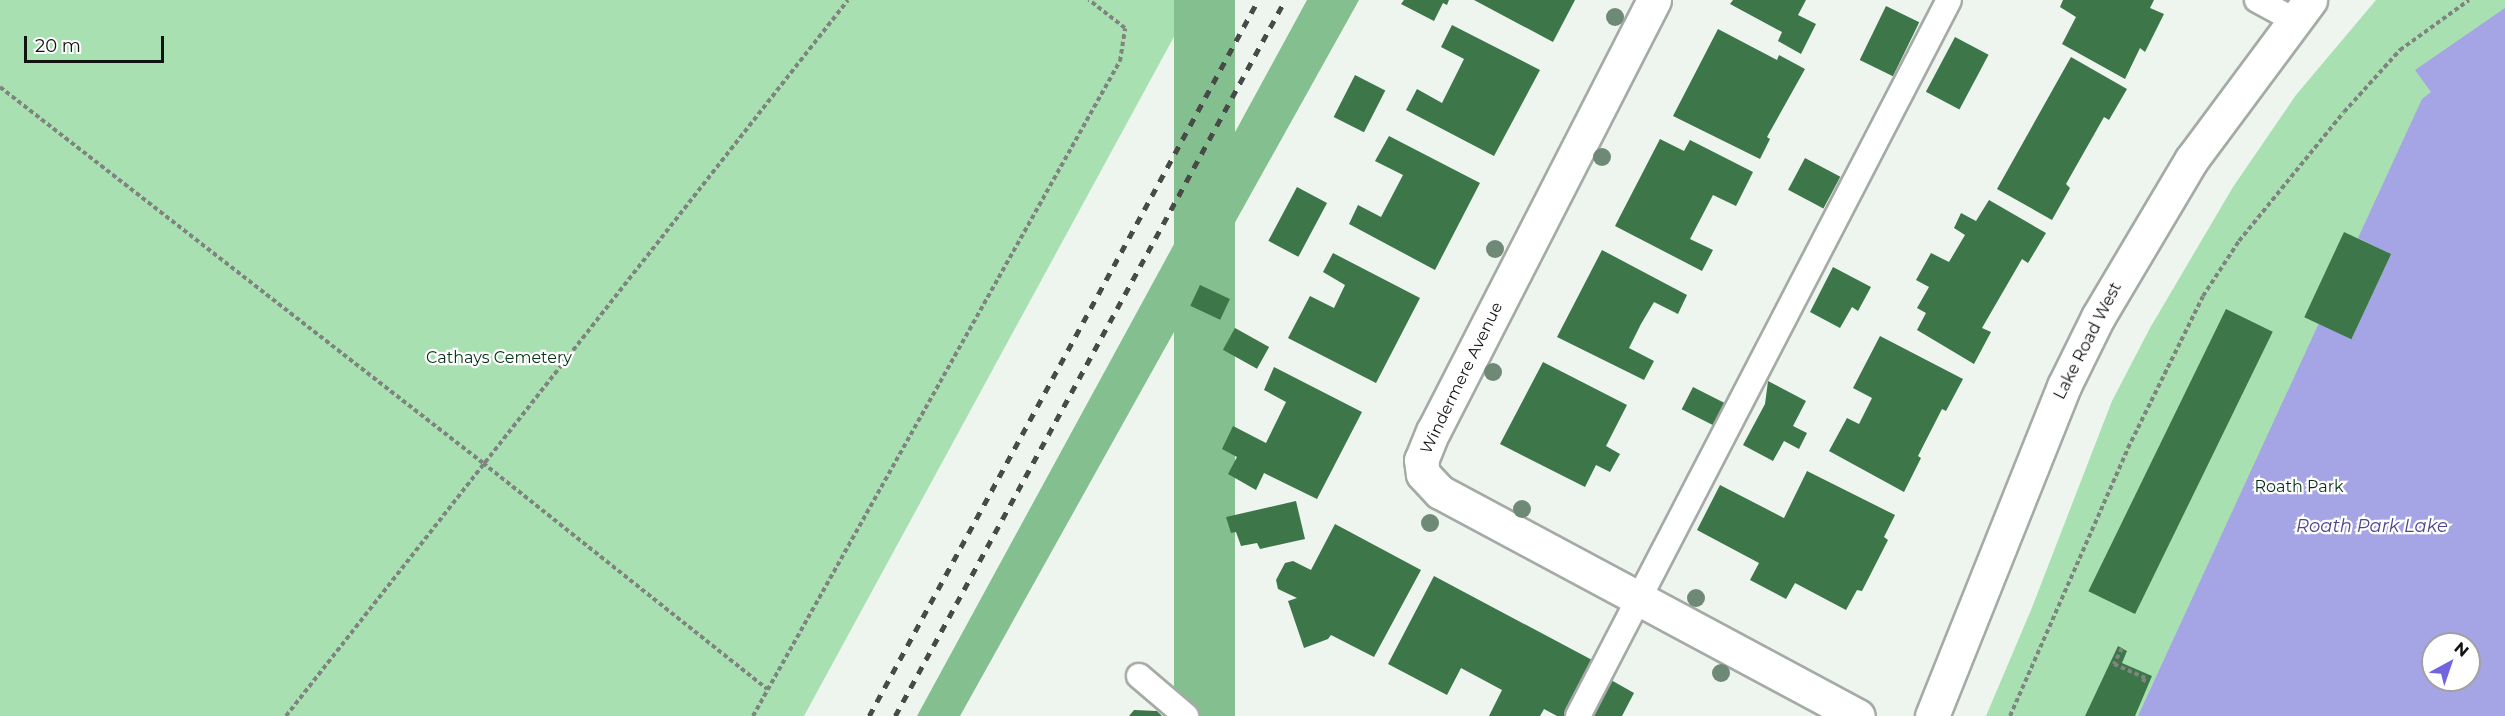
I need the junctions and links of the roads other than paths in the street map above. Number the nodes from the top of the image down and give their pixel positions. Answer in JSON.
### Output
{"nodes":[{"id":1,"x":1654,"y":0,"type":"edge"},
{"id":2,"x":1949,"y":0,"type":"edge"},
{"id":3,"x":2258,"y":0,"type":"edge"},
{"id":4,"x":2302,"y":10,"type":"edge"},
{"id":5,"x":1640,"y":597,"type":"junction"},
{"id":6,"x":1139,"y":676,"type":"dead end"},
{"id":7,"x":1186,"y":716,"type":"edge"},
{"id":8,"x":1578,"y":716,"type":"edge"},
{"id":9,"x":1858,"y":716,"type":"edge"},
{"id":10,"x":1932,"y":716,"type":"edge"}],
"edges":[{"from":1,"to":5,"type":"street","name":"Windermere Avenue"},
{"from":2,"to":5,"type":"lane"},
{"from":3,"to":4,"type":"lane"},
{"from":4,"to":10,"type":"street","name":"Lake Road West"},
{"from":5,"to":8,"type":"lane"},
{"from":5,"to":9,"type":"street","name":"Windermere Avenue"},
{"from":6,"to":7,"type":"lane"}]}
